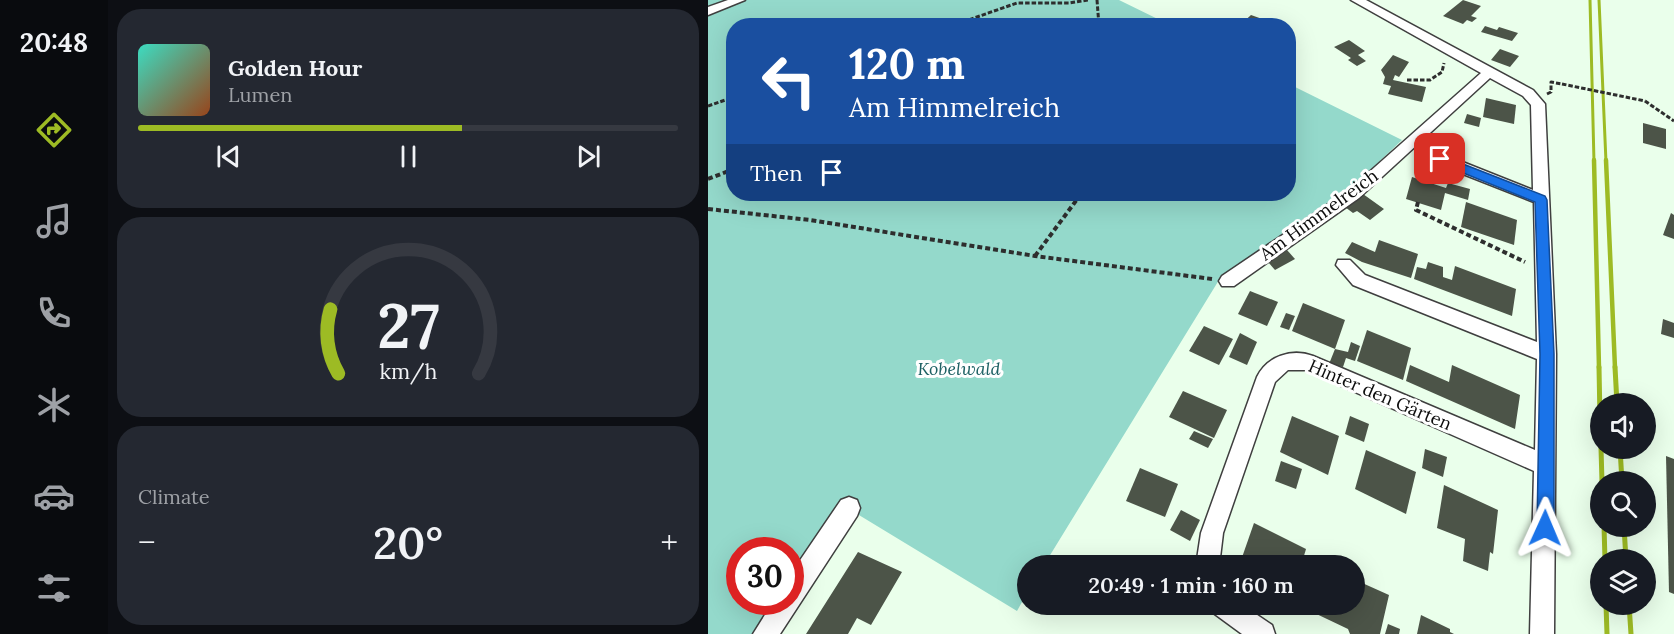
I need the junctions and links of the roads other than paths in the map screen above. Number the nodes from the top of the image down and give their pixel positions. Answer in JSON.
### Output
{"nodes":[{"id":1,"x":739,"y":0,"type":"edge"},
{"id":2,"x":1357,"y":0,"type":"edge"},
{"id":3,"x":708,"y":11,"type":"edge"},
{"id":4,"x":1488,"y":73,"type":"junction"},
{"id":5,"x":1440,"y":159,"type":"dead end"},
{"id":6,"x":1541,"y":200,"type":"junction"},
{"id":7,"x":1344,"y":266,"type":"dead end"},
{"id":8,"x":1228,"y":281,"type":"road end"},
{"id":9,"x":1547,"y":354,"type":"junction"},
{"id":10,"x":1546,"y":465,"type":"junction"},
{"id":11,"x":849,"y":508,"type":"dead end"},
{"id":12,"x":1209,"y":555,"type":"edge"},
{"id":13,"x":804,"y":575,"type":"edge"},
{"id":14,"x":778,"y":615,"type":"edge"},
{"id":15,"x":1236,"y":615,"type":"edge"},
{"id":16,"x":765,"y":634,"type":"edge"},
{"id":17,"x":1263,"y":634,"type":"edge"},
{"id":18,"x":1542,"y":634,"type":"edge"}],
"edges":[{"from":1,"to":3,"type":"street"},
{"from":2,"to":4,"type":"street"},
{"from":4,"to":6,"type":"street"},
{"from":4,"to":8,"type":"street","name":"Am Himmelreich"},
{"from":5,"to":6,"type":"street"},
{"from":6,"to":9,"type":"street"},
{"from":7,"to":9,"type":"street"},
{"from":9,"to":10,"type":"street"},
{"from":10,"to":12,"type":"street","name":"Hinter den Gärten"},
{"from":10,"to":18,"type":"street"},
{"from":11,"to":13,"type":"street"},
{"from":14,"to":16,"type":"street"},
{"from":15,"to":17,"type":"street"}]}
